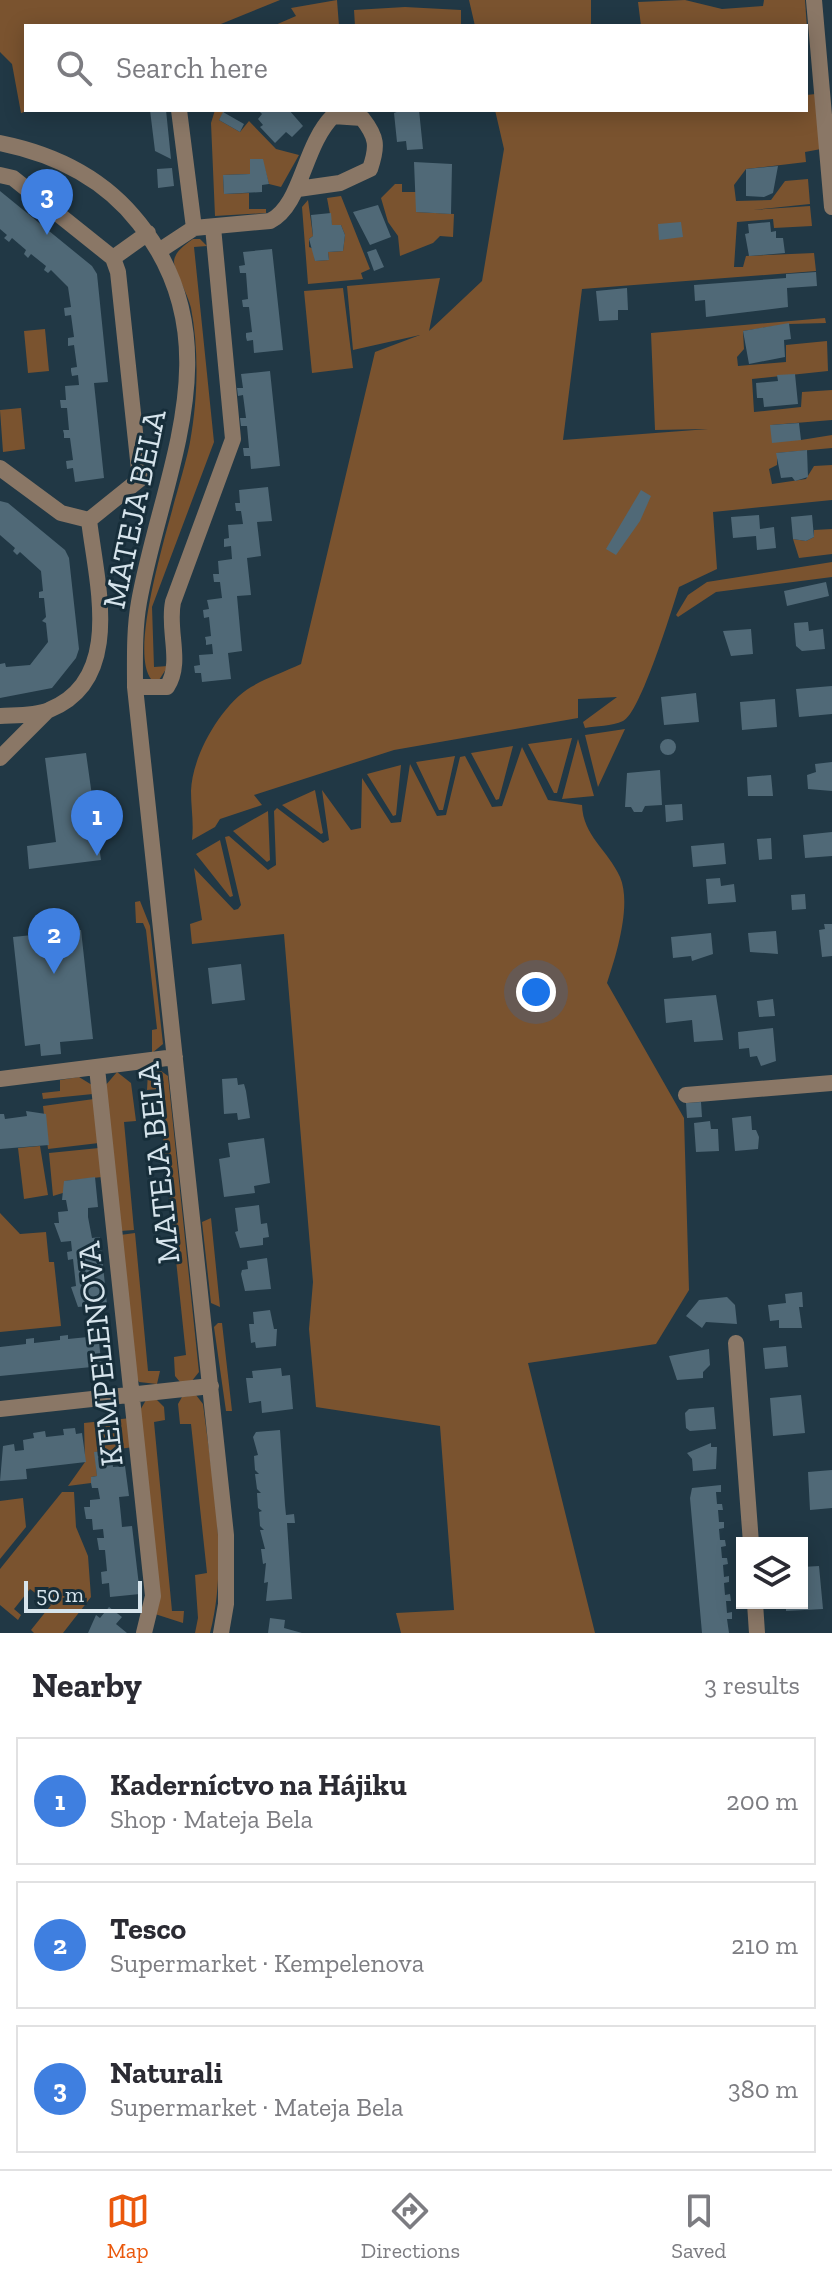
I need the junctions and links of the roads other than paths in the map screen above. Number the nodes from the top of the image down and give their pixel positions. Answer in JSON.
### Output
{"nodes":[{"id":1,"x":814,"y":0,"type":"edge"},
{"id":2,"x":179,"y":112,"type":"edge"},
{"id":3,"x":0,"y":143,"type":"edge"},
{"id":4,"x":830,"y":157,"type":"edge"},
{"id":5,"x":0,"y":175,"type":"edge"},
{"id":6,"x":298,"y":189,"type":"junction"},
{"id":7,"x":832,"y":207,"type":"edge"},
{"id":8,"x":213,"y":227,"type":"junction"},
{"id":9,"x":194,"y":228,"type":"junction"},
{"id":10,"x":148,"y":233,"type":"junction"},
{"id":11,"x":159,"y":251,"type":"junction"},
{"id":12,"x":113,"y":258,"type":"junction"},
{"id":13,"x":0,"y":468,"type":"edge"},
{"id":14,"x":140,"y":479,"type":"junction"},
{"id":15,"x":171,"y":484,"type":"junction"},
{"id":16,"x":89,"y":520,"type":"junction"},
{"id":17,"x":135,"y":687,"type":"junction"},
{"id":18,"x":46,"y":712,"type":"junction"},
{"id":19,"x":0,"y":716,"type":"edge"},
{"id":20,"x":0,"y":758,"type":"edge"},
{"id":21,"x":175,"y":1057,"type":"junction"},
{"id":22,"x":97,"y":1068,"type":"junction"},
{"id":23,"x":0,"y":1079,"type":"edge"},
{"id":24,"x":832,"y":1083,"type":"edge"},
{"id":25,"x":686,"y":1095,"type":"dead end"},
{"id":26,"x":736,"y":1343,"type":"dead end"},
{"id":27,"x":211,"y":1386,"type":"junction"},
{"id":28,"x":133,"y":1394,"type":"junction"},
{"id":29,"x":0,"y":1409,"type":"edge"},
{"id":30,"x":751,"y":1537,"type":"edge"},
{"id":31,"x":755,"y":1609,"type":"edge"},
{"id":32,"x":226,"y":1632,"type":"edge"},
{"id":33,"x":144,"y":1633,"type":"edge"},
{"id":34,"x":757,"y":1633,"type":"edge"}],
"edges":[{"from":1,"to":4,"type":"street"},
{"from":2,"to":9,"type":"street"},
{"from":3,"to":10,"type":"street","name":"MATEJA BELA"},
{"from":4,"to":7,"type":"street"},
{"from":5,"to":12,"type":"street"},
{"from":6,"to":6,"type":"street"},
{"from":6,"to":8,"type":"street"},
{"from":8,"to":9,"type":"street"},
{"from":8,"to":17,"type":"street","name":"MATEJA BELA"},
{"from":9,"to":11,"type":"street"},
{"from":10,"to":11,"type":"street","name":"MATEJA BELA"},
{"from":10,"to":12,"type":"street"},
{"from":11,"to":15,"type":"street","name":"MATEJA BELA"},
{"from":12,"to":14,"type":"street","name":"MATEJA BELA"},
{"from":13,"to":16,"type":"street"},
{"from":14,"to":15,"type":"street"},
{"from":14,"to":16,"type":"street","name":"MATEJA BELA"},
{"from":15,"to":17,"type":"street","name":"MATEJA BELA"},
{"from":16,"to":18,"type":"street"},
{"from":17,"to":21,"type":"street","name":"MATEJA BELA"},
{"from":18,"to":19,"type":"street"},
{"from":18,"to":20,"type":"street"},
{"from":21,"to":22,"type":"street"},
{"from":21,"to":27,"type":"street","name":"MATEJA BELA"},
{"from":22,"to":23,"type":"street"},
{"from":22,"to":28,"type":"street","name":"KEMPELENOVA"},
{"from":24,"to":25,"type":"street"},
{"from":26,"to":30,"type":"street"},
{"from":27,"to":28,"type":"street"},
{"from":27,"to":32,"type":"street","name":"MATEJA BELA"},
{"from":28,"to":29,"type":"street"},
{"from":28,"to":33,"type":"street","name":"KEMPELENOVA"},
{"from":31,"to":34,"type":"street"}]}
